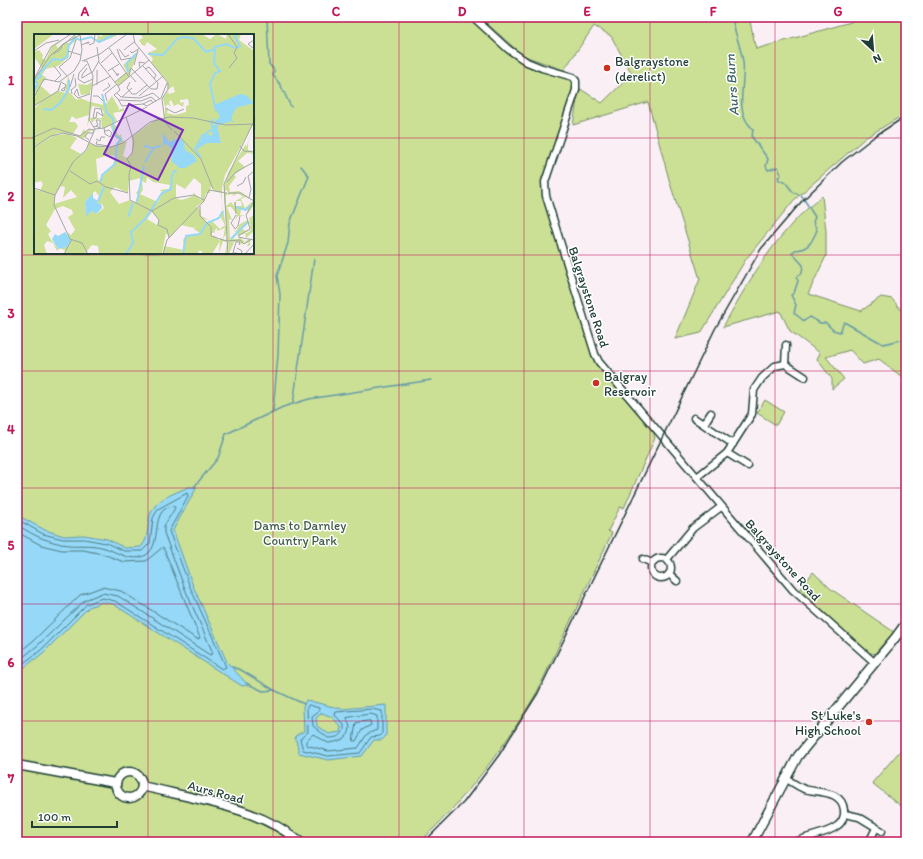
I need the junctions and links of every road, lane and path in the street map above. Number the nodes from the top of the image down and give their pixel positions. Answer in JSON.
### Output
{"nodes":[{"id":1,"x":473,"y":17,"type":"edge"},
{"id":2,"x":786,"y":345,"type":"dead end"},
{"id":3,"x":785,"y":364,"type":"junction"},
{"id":4,"x":805,"y":377,"type":"dead end"},
{"id":5,"x":711,"y":414,"type":"dead end"},
{"id":6,"x":694,"y":418,"type":"dead end"},
{"id":7,"x":704,"y":424,"type":"junction"},
{"id":8,"x":733,"y":444,"type":"junction"},
{"id":9,"x":727,"y":453,"type":"junction"},
{"id":10,"x":748,"y":466,"type":"dead end"},
{"id":11,"x":696,"y":477,"type":"junction"},
{"id":12,"x":721,"y":506,"type":"junction"},
{"id":13,"x":643,"y":559,"type":"dead end"},
{"id":14,"x":667,"y":559,"type":"junction"},
{"id":15,"x":652,"y":563,"type":"junction"},
{"id":16,"x":669,"y":574,"type":"junction"},
{"id":17,"x":676,"y":581,"type":"dead end"},
{"id":18,"x":906,"y":622,"type":"edge"},
{"id":19,"x":874,"y":662,"type":"junction"},
{"id":20,"x":17,"y":765,"type":"edge"},
{"id":21,"x":785,"y":778,"type":"junction"},
{"id":22,"x":115,"y":784,"type":"junction"},
{"id":23,"x":142,"y":786,"type":"junction"},
{"id":24,"x":845,"y":814,"type":"junction"},
{"id":25,"x":871,"y":838,"type":"dead end"},
{"id":26,"x":300,"y":842,"type":"edge"},
{"id":27,"x":752,"y":842,"type":"edge"},
{"id":28,"x":796,"y":842,"type":"edge"}],
"edges":[{"from":1,"to":11,"type":"street","name":"Balgraystone Road"},
{"from":2,"to":3,"type":"street"},
{"from":3,"to":4,"type":"street"},
{"from":3,"to":8,"type":"street"},
{"from":5,"to":7,"type":"street"},
{"from":6,"to":7,"type":"street"},
{"from":7,"to":8,"type":"street"},
{"from":8,"to":9,"type":"street"},
{"from":9,"to":10,"type":"street"},
{"from":9,"to":11,"type":"street"},
{"from":11,"to":12,"type":"street","name":"Balgraystone Road"},
{"from":12,"to":14,"type":"street"},
{"from":12,"to":19,"type":"street","name":"Balgraystone Road"},
{"from":13,"to":15,"type":"street"},
{"from":14,"to":15,"type":"street"},
{"from":14,"to":16,"type":"street"},
{"from":15,"to":16,"type":"street"},
{"from":16,"to":17,"type":"street"},
{"from":18,"to":19,"type":"street"},
{"from":19,"to":21,"type":"street"},
{"from":20,"to":22,"type":"street"},
{"from":21,"to":24,"type":"street"},
{"from":21,"to":27,"type":"street"},
{"from":22,"to":23,"type":"street"},
{"from":22,"to":23,"type":"street"},
{"from":23,"to":26,"type":"street","name":"Aurs Road"},
{"from":24,"to":25,"type":"street"},
{"from":24,"to":28,"type":"street"}]}
